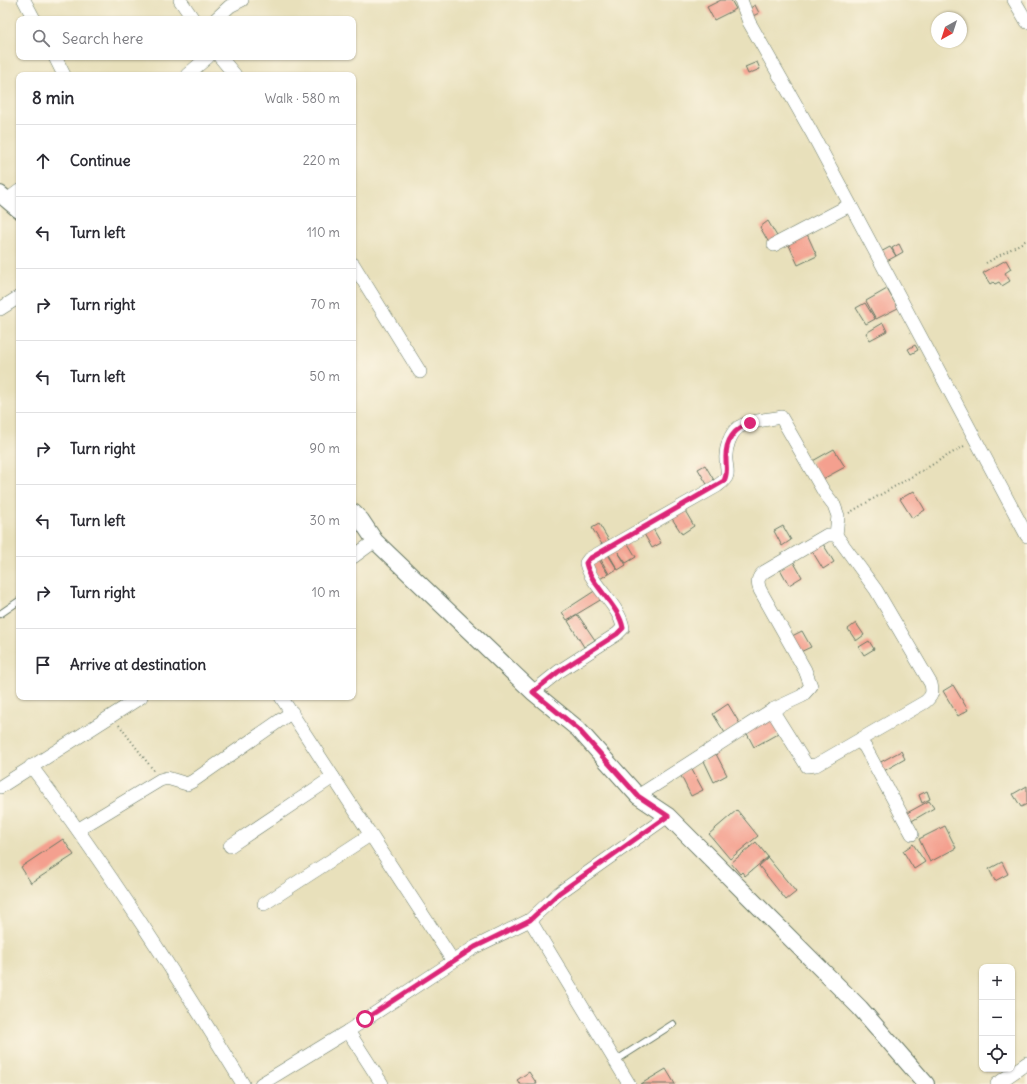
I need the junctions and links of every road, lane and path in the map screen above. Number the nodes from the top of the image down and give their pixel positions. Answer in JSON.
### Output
{"nodes":[{"id":1,"x":24,"y":0,"type":"edge"},
{"id":2,"x":180,"y":0,"type":"edge"},
{"id":3,"x":242,"y":0,"type":"edge"},
{"id":4,"x":741,"y":0,"type":"edge"},
{"id":5,"x":1014,"y":0,"type":"edge"},
{"id":6,"x":32,"y":16,"type":"edge"},
{"id":7,"x":191,"y":16,"type":"edge"},
{"id":8,"x":219,"y":16,"type":"edge"},
{"id":9,"x":1027,"y":22,"type":"edge"},
{"id":10,"x":56,"y":60,"type":"edge"},
{"id":11,"x":204,"y":60,"type":"edge"},
{"id":12,"x":222,"y":60,"type":"edge"},
{"id":13,"x":62,"y":72,"type":"edge"},
{"id":14,"x":190,"y":72,"type":"edge"},
{"id":15,"x":232,"y":72,"type":"edge"},
{"id":16,"x":850,"y":205,"type":"junction"},
{"id":17,"x":1027,"y":240,"type":"edge"},
{"id":18,"x":774,"y":245,"type":"dead end"},
{"id":19,"x":986,"y":263,"type":"dead end"},
{"id":20,"x":356,"y":269,"type":"edge"},
{"id":21,"x":16,"y":299,"type":"edge"},
{"id":22,"x":0,"y":309,"type":"edge"},
{"id":23,"x":420,"y":372,"type":"dead end"},
{"id":24,"x":976,"y":440,"type":"junction"},
{"id":25,"x":356,"y":515,"type":"edge"},
{"id":26,"x":837,"y":520,"type":"junction"},
{"id":27,"x":836,"y":534,"type":"junction"},
{"id":28,"x":1027,"y":536,"type":"edge"},
{"id":29,"x":375,"y":542,"type":"junction"},
{"id":30,"x":356,"y":555,"type":"edge"},
{"id":31,"x":16,"y":603,"type":"edge"},
{"id":32,"x":0,"y":614,"type":"edge"},
{"id":33,"x":533,"y":692,"type":"junction"},
{"id":34,"x":137,"y":700,"type":"edge"},
{"id":35,"x":283,"y":700,"type":"edge"},
{"id":36,"x":772,"y":710,"type":"junction"},
{"id":37,"x":292,"y":712,"type":"junction"},
{"id":38,"x":113,"y":715,"type":"junction"},
{"id":39,"x":861,"y":739,"type":"junction"},
{"id":40,"x":31,"y":766,"type":"junction"},
{"id":41,"x":333,"y":777,"type":"junction"},
{"id":42,"x":160,"y":780,"type":"junction"},
{"id":43,"x":0,"y":787,"type":"edge"},
{"id":44,"x":638,"y":796,"type":"junction"},
{"id":45,"x":668,"y":816,"type":"junction"},
{"id":46,"x":79,"y":829,"type":"junction"},
{"id":47,"x":912,"y":834,"type":"dead end"},
{"id":48,"x":370,"y":835,"type":"junction"},
{"id":49,"x":230,"y":846,"type":"dead end"},
{"id":50,"x":264,"y":904,"type":"dead end"},
{"id":51,"x":530,"y":920,"type":"junction"},
{"id":52,"x":453,"y":961,"type":"junction"},
{"id":53,"x":673,"y":1024,"type":"dead end"},
{"id":54,"x":348,"y":1031,"type":"junction"},
{"id":55,"x":615,"y":1061,"type":"junction"},
{"id":56,"x":1027,"y":1063,"type":"edge"},
{"id":57,"x":243,"y":1084,"type":"edge"},
{"id":58,"x":261,"y":1084,"type":"edge"},
{"id":59,"x":382,"y":1084,"type":"edge"},
{"id":60,"x":630,"y":1084,"type":"edge"},
{"id":61,"x":926,"y":1084,"type":"edge"},
{"id":62,"x":998,"y":1084,"type":"edge"}],
"edges":[{"from":1,"to":6,"type":"street"},
{"from":2,"to":7,"type":"street"},
{"from":3,"to":8,"type":"street"},
{"from":4,"to":16,"type":"street"},
{"from":5,"to":9,"type":"street"},
{"from":10,"to":13,"type":"street"},
{"from":11,"to":14,"type":"street"},
{"from":12,"to":15,"type":"street"},
{"from":16,"to":18,"type":"street"},
{"from":16,"to":24,"type":"street"},
{"from":17,"to":19,"type":"path"},
{"from":20,"to":23,"type":"street"},
{"from":21,"to":22,"type":"street"},
{"from":24,"to":26,"type":"path"},
{"from":24,"to":28,"type":"street"},
{"from":25,"to":29,"type":"street"},
{"from":26,"to":27,"type":"street"},
{"from":26,"to":33,"type":"street"},
{"from":27,"to":36,"type":"street"},
{"from":27,"to":39,"type":"street"},
{"from":29,"to":30,"type":"street"},
{"from":29,"to":33,"type":"street"},
{"from":31,"to":32,"type":"lane"},
{"from":33,"to":44,"type":"street"},
{"from":34,"to":38,"type":"street"},
{"from":35,"to":37,"type":"street"},
{"from":36,"to":39,"type":"street"},
{"from":36,"to":44,"type":"street"},
{"from":37,"to":41,"type":"street"},
{"from":37,"to":42,"type":"street"},
{"from":38,"to":40,"type":"street"},
{"from":38,"to":42,"type":"path"},
{"from":39,"to":47,"type":"street"},
{"from":40,"to":43,"type":"street"},
{"from":40,"to":46,"type":"street"},
{"from":41,"to":48,"type":"street"},
{"from":41,"to":49,"type":"street"},
{"from":42,"to":46,"type":"street"},
{"from":44,"to":45,"type":"street"},
{"from":45,"to":51,"type":"street"},
{"from":45,"to":61,"type":"street"},
{"from":46,"to":57,"type":"street"},
{"from":48,"to":50,"type":"street"},
{"from":48,"to":52,"type":"street"},
{"from":51,"to":52,"type":"street"},
{"from":51,"to":55,"type":"street"},
{"from":52,"to":54,"type":"street"},
{"from":53,"to":55,"type":"lane"},
{"from":54,"to":58,"type":"street"},
{"from":54,"to":59,"type":"street"},
{"from":55,"to":60,"type":"street"},
{"from":56,"to":62,"type":"street"}]}
